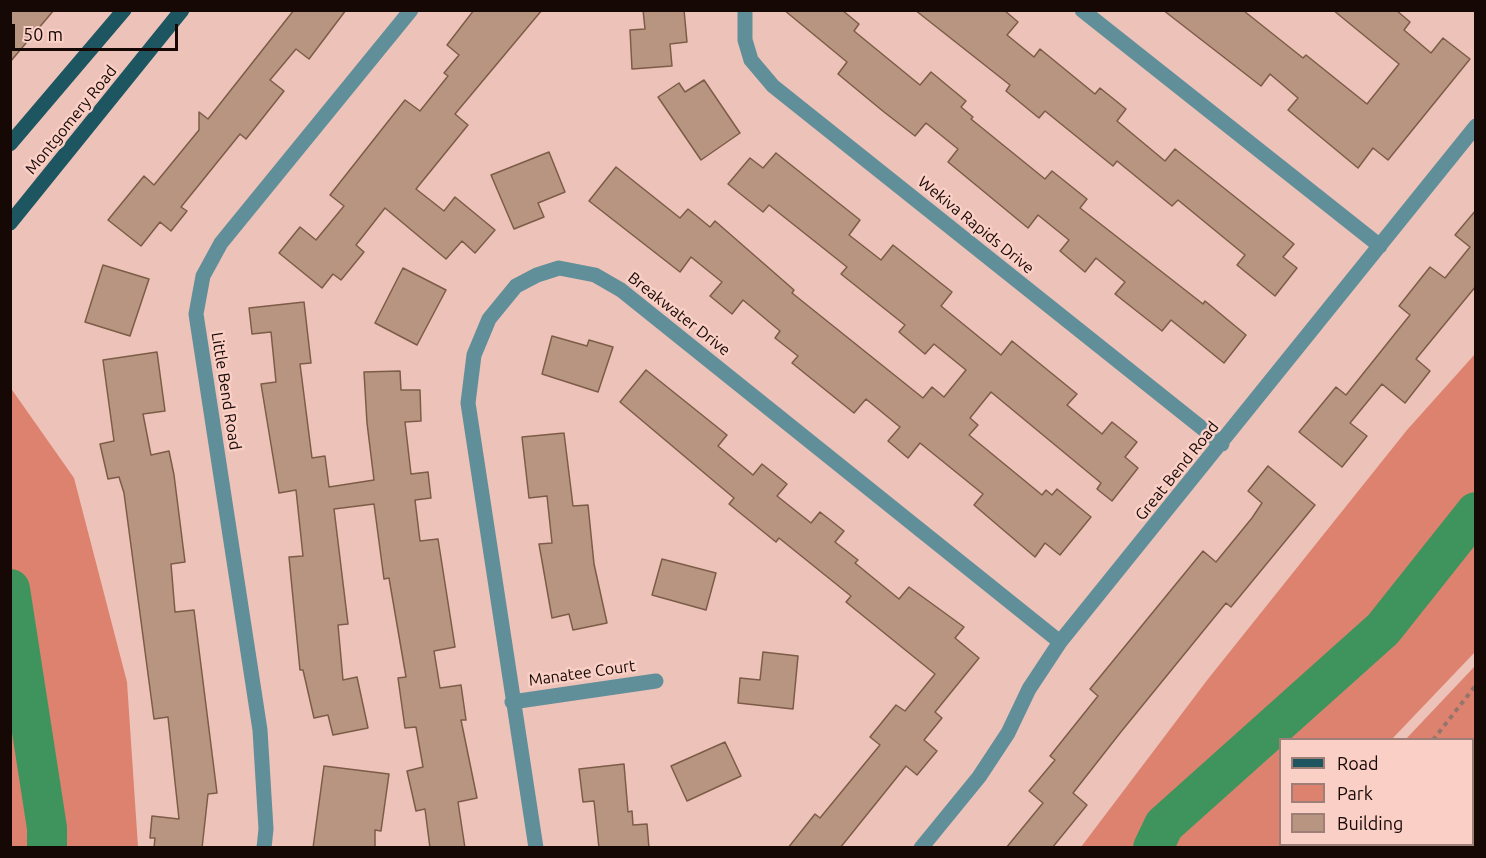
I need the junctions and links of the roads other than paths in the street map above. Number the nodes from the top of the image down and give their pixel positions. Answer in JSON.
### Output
{"nodes":[{"id":1,"x":124,"y":10,"type":"edge"},
{"id":2,"x":182,"y":10,"type":"edge"},
{"id":3,"x":411,"y":10,"type":"edge"},
{"id":4,"x":745,"y":10,"type":"edge"},
{"id":5,"x":1082,"y":10,"type":"edge"},
{"id":6,"x":1476,"y":126,"type":"edge"},
{"id":7,"x":10,"y":144,"type":"edge"},
{"id":8,"x":10,"y":224,"type":"edge"},
{"id":9,"x":1380,"y":246,"type":"junction"},
{"id":10,"x":1222,"y":444,"type":"junction"},
{"id":11,"x":1060,"y":642,"type":"junction"},
{"id":12,"x":656,"y":681,"type":"dead end"},
{"id":13,"x":512,"y":702,"type":"junction"},
{"id":14,"x":264,"y":848,"type":"edge"},
{"id":15,"x":536,"y":848,"type":"edge"},
{"id":16,"x":921,"y":848,"type":"edge"}],
"edges":[{"from":1,"to":7,"type":"main road","name":"Montgomery Road"},
{"from":2,"to":8,"type":"main road","name":"Montgomery Road"},
{"from":3,"to":14,"type":"street","name":"Little Bend Road"},
{"from":4,"to":10,"type":"street","name":"Wekiva Rapids Drive"},
{"from":5,"to":9,"type":"street"},
{"from":6,"to":9,"type":"street","name":"Great Bend Road"},
{"from":9,"to":10,"type":"street","name":"Great Bend Road"},
{"from":10,"to":11,"type":"street","name":"Great Bend Road"},
{"from":11,"to":13,"type":"street","name":"Breakwater Drive"},
{"from":11,"to":16,"type":"street","name":"Great Bend Road"},
{"from":12,"to":13,"type":"street","name":"Manatee Court"},
{"from":13,"to":15,"type":"street","name":"Breakwater Drive"}]}
